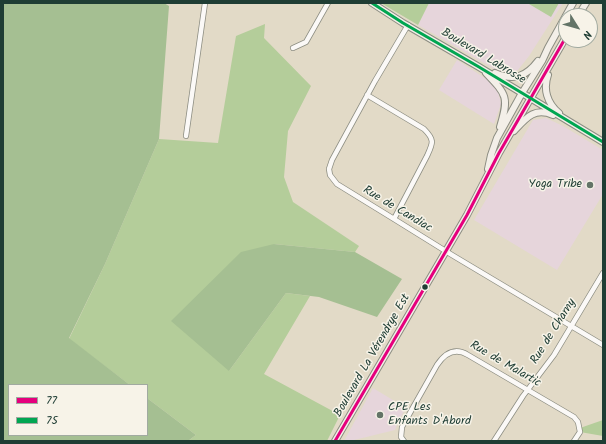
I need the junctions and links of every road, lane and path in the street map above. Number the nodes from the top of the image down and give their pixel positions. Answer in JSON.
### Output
{"nodes":[{"id":1,"x":205,"y":3,"type":"edge"},
{"id":2,"x":328,"y":3,"type":"edge"},
{"id":3,"x":372,"y":3,"type":"edge"},
{"id":4,"x":573,"y":3,"type":"edge"},
{"id":5,"x":408,"y":25,"type":"junction"},
{"id":6,"x":293,"y":48,"type":"dead end"},
{"id":7,"x":548,"y":48,"type":"junction"},
{"id":8,"x":560,"y":48,"type":"edge"},
{"id":9,"x":554,"y":58,"type":"junction"},
{"id":10,"x":479,"y":67,"type":"junction"},
{"id":11,"x":522,"y":93,"type":"junction"},
{"id":12,"x":367,"y":95,"type":"junction"},
{"id":13,"x":530,"y":98,"type":"junction"},
{"id":14,"x":573,"y":124,"type":"junction"},
{"id":15,"x":186,"y":136,"type":"dead end"},
{"id":16,"x":497,"y":138,"type":"junction"},
{"id":17,"x":505,"y":141,"type":"junction"},
{"id":18,"x":603,"y":142,"type":"edge"},
{"id":19,"x":487,"y":176,"type":"junction"},
{"id":20,"x":394,"y":218,"type":"junction"},
{"id":21,"x":446,"y":252,"type":"junction"},
{"id":22,"x":603,"y":273,"type":"edge"},
{"id":23,"x":570,"y":326,"type":"junction"},
{"id":24,"x":603,"y":345,"type":"edge"},
{"id":25,"x":528,"y":389,"type":"junction"},
{"id":26,"x":335,"y":441,"type":"edge"},
{"id":27,"x":404,"y":441,"type":"edge"},
{"id":28,"x":494,"y":441,"type":"edge"},
{"id":29,"x":574,"y":441,"type":"edge"}],
"edges":[{"from":1,"to":15,"type":"street"},
{"from":2,"to":6,"type":"street"},
{"from":3,"to":5,"type":"main road","name":"Boulevard Labrosse"},
{"from":4,"to":7,"type":"main road","name":"Boulevard La Vérendrye Est"},
{"from":5,"to":10,"type":"main road","name":"Boulevard Labrosse"},
{"from":5,"to":12,"type":"street","name":"Rue de Candiac"},
{"from":7,"to":10,"type":"main road"},
{"from":7,"to":11,"type":"main road","name":"Boulevard La Vérendrye Est"},
{"from":8,"to":9,"type":"main road","name":"Boulevard La Vérendrye Est"},
{"from":9,"to":13,"type":"main road","name":"Boulevard La Vérendrye Est"},
{"from":9,"to":14,"type":"main road"},
{"from":10,"to":11,"type":"main road","name":"Boulevard Labrosse"},
{"from":10,"to":16,"type":"main road"},
{"from":11,"to":13,"type":"main road","name":"Boulevard Labrosse"},
{"from":11,"to":16,"type":"main road","name":"Boulevard La Vérendrye Est"},
{"from":12,"to":20,"type":"street","name":"Rue de Candiac"},
{"from":12,"to":20,"type":"street"},
{"from":13,"to":14,"type":"main road","name":"Boulevard Labrosse"},
{"from":13,"to":17,"type":"main road","name":"Boulevard La Vérendrye Est"},
{"from":14,"to":17,"type":"main road"},
{"from":14,"to":18,"type":"main road","name":"Boulevard Labrosse"},
{"from":16,"to":19,"type":"main road","name":"Boulevard La Vérendrye Est"},
{"from":17,"to":19,"type":"main road","name":"Boulevard La Vérendrye Est"},
{"from":19,"to":21,"type":"main road","name":"Boulevard La Vérendrye Est"},
{"from":20,"to":21,"type":"street","name":"Rue de Candiac"},
{"from":21,"to":23,"type":"street","name":"Rue de Candiac"},
{"from":21,"to":26,"type":"main road","name":"Boulevard La Vérendrye Est"},
{"from":22,"to":23,"type":"street","name":"Rue de Charny"},
{"from":23,"to":24,"type":"street","name":"Rue de Candiac"},
{"from":23,"to":25,"type":"street","name":"Rue de Charny"},
{"from":25,"to":27,"type":"street","name":"Rue de Malartic"},
{"from":25,"to":28,"type":"street","name":"Rue de Charny"},
{"from":25,"to":29,"type":"street","name":"Rue de Malartic"}]}
